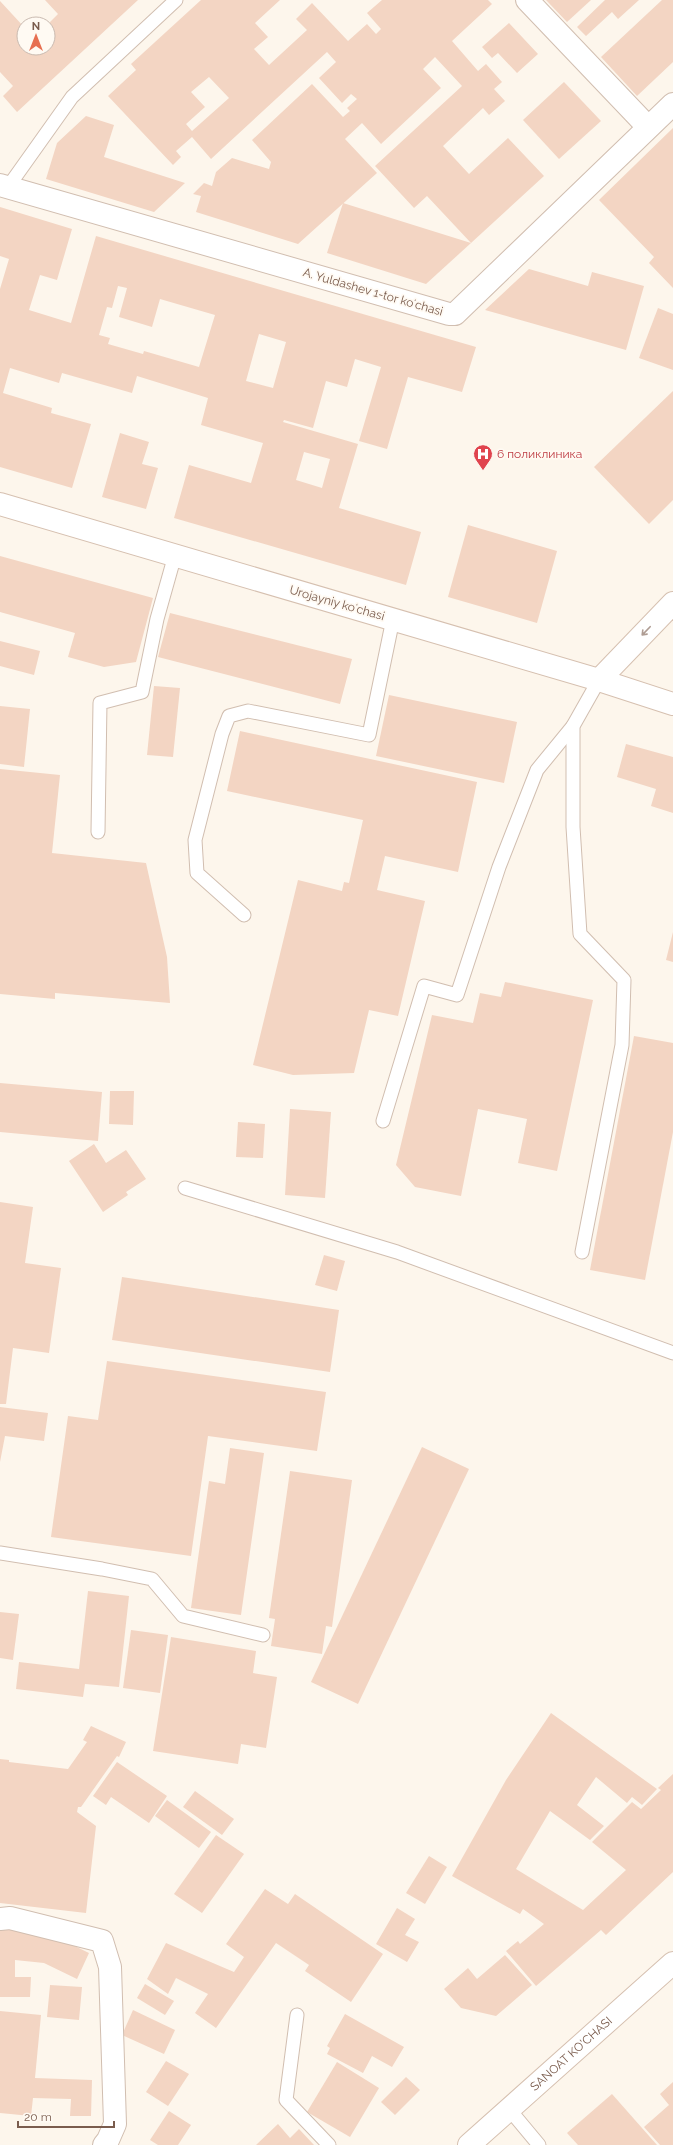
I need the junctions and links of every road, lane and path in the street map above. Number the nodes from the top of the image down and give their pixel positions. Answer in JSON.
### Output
{"nodes":[{"id":1,"x":176,"y":0,"type":"edge"},
{"id":2,"x":527,"y":0,"type":"edge"},
{"id":3,"x":673,"y":104,"type":"edge"},
{"id":4,"x":648,"y":127,"type":"junction"},
{"id":5,"x":4,"y":186,"type":"edge"},
{"id":6,"x":0,"y":504,"type":"edge"},
{"id":7,"x":175,"y":555,"type":"junction"},
{"id":8,"x":673,"y":604,"type":"edge"},
{"id":9,"x":393,"y":620,"type":"junction"},
{"id":10,"x":598,"y":680,"type":"junction"},
{"id":11,"x":673,"y":704,"type":"edge"},
{"id":12,"x":573,"y":726,"type":"junction"},
{"id":13,"x":98,"y":832,"type":"dead end"},
{"id":14,"x":244,"y":915,"type":"dead end"},
{"id":15,"x":383,"y":1122,"type":"dead end"},
{"id":16,"x":185,"y":1188,"type":"dead end"},
{"id":17,"x":582,"y":1252,"type":"dead end"},
{"id":18,"x":673,"y":1354,"type":"edge"},
{"id":19,"x":0,"y":1553,"type":"edge"},
{"id":20,"x":263,"y":1635,"type":"dead end"},
{"id":21,"x":0,"y":1920,"type":"edge"},
{"id":22,"x":673,"y":1962,"type":"edge"},
{"id":23,"x":297,"y":2015,"type":"dead end"},
{"id":24,"x":509,"y":2109,"type":"junction"},
{"id":25,"x":104,"y":2145,"type":"edge"},
{"id":26,"x":330,"y":2145,"type":"edge"},
{"id":27,"x":469,"y":2145,"type":"edge"},
{"id":28,"x":539,"y":2145,"type":"edge"}],
"edges":[{"from":1,"to":5,"type":"lane"},
{"from":2,"to":4,"type":"street"},
{"from":3,"to":4,"type":"street","name":"A. Yuldashev 1-tor koʻchasi"},
{"from":4,"to":5,"type":"street","name":"A. Yuldashev 1-tor koʻchasi"},
{"from":6,"to":7,"type":"street","name":"Urоjayniy koʻchasi"},
{"from":7,"to":9,"type":"street","name":"Urоjayniy koʻchasi"},
{"from":7,"to":13,"type":"lane"},
{"from":8,"to":10,"type":"street","one_way":true},
{"from":9,"to":10,"type":"street","name":"Urоjayniy koʻchasi"},
{"from":9,"to":14,"type":"lane"},
{"from":10,"to":11,"type":"street","name":"Urоjayniy koʻchasi"},
{"from":10,"to":12,"type":"lane"},
{"from":12,"to":15,"type":"lane"},
{"from":12,"to":17,"type":"lane"},
{"from":16,"to":18,"type":"lane"},
{"from":19,"to":20,"type":"lane"},
{"from":21,"to":25,"type":"street"},
{"from":22,"to":24,"type":"street","name":"SANOAT KO'CHASI"},
{"from":23,"to":26,"type":"lane"},
{"from":24,"to":27,"type":"street","name":"SANOAT KO'CHASI"},
{"from":24,"to":28,"type":"lane"}]}
